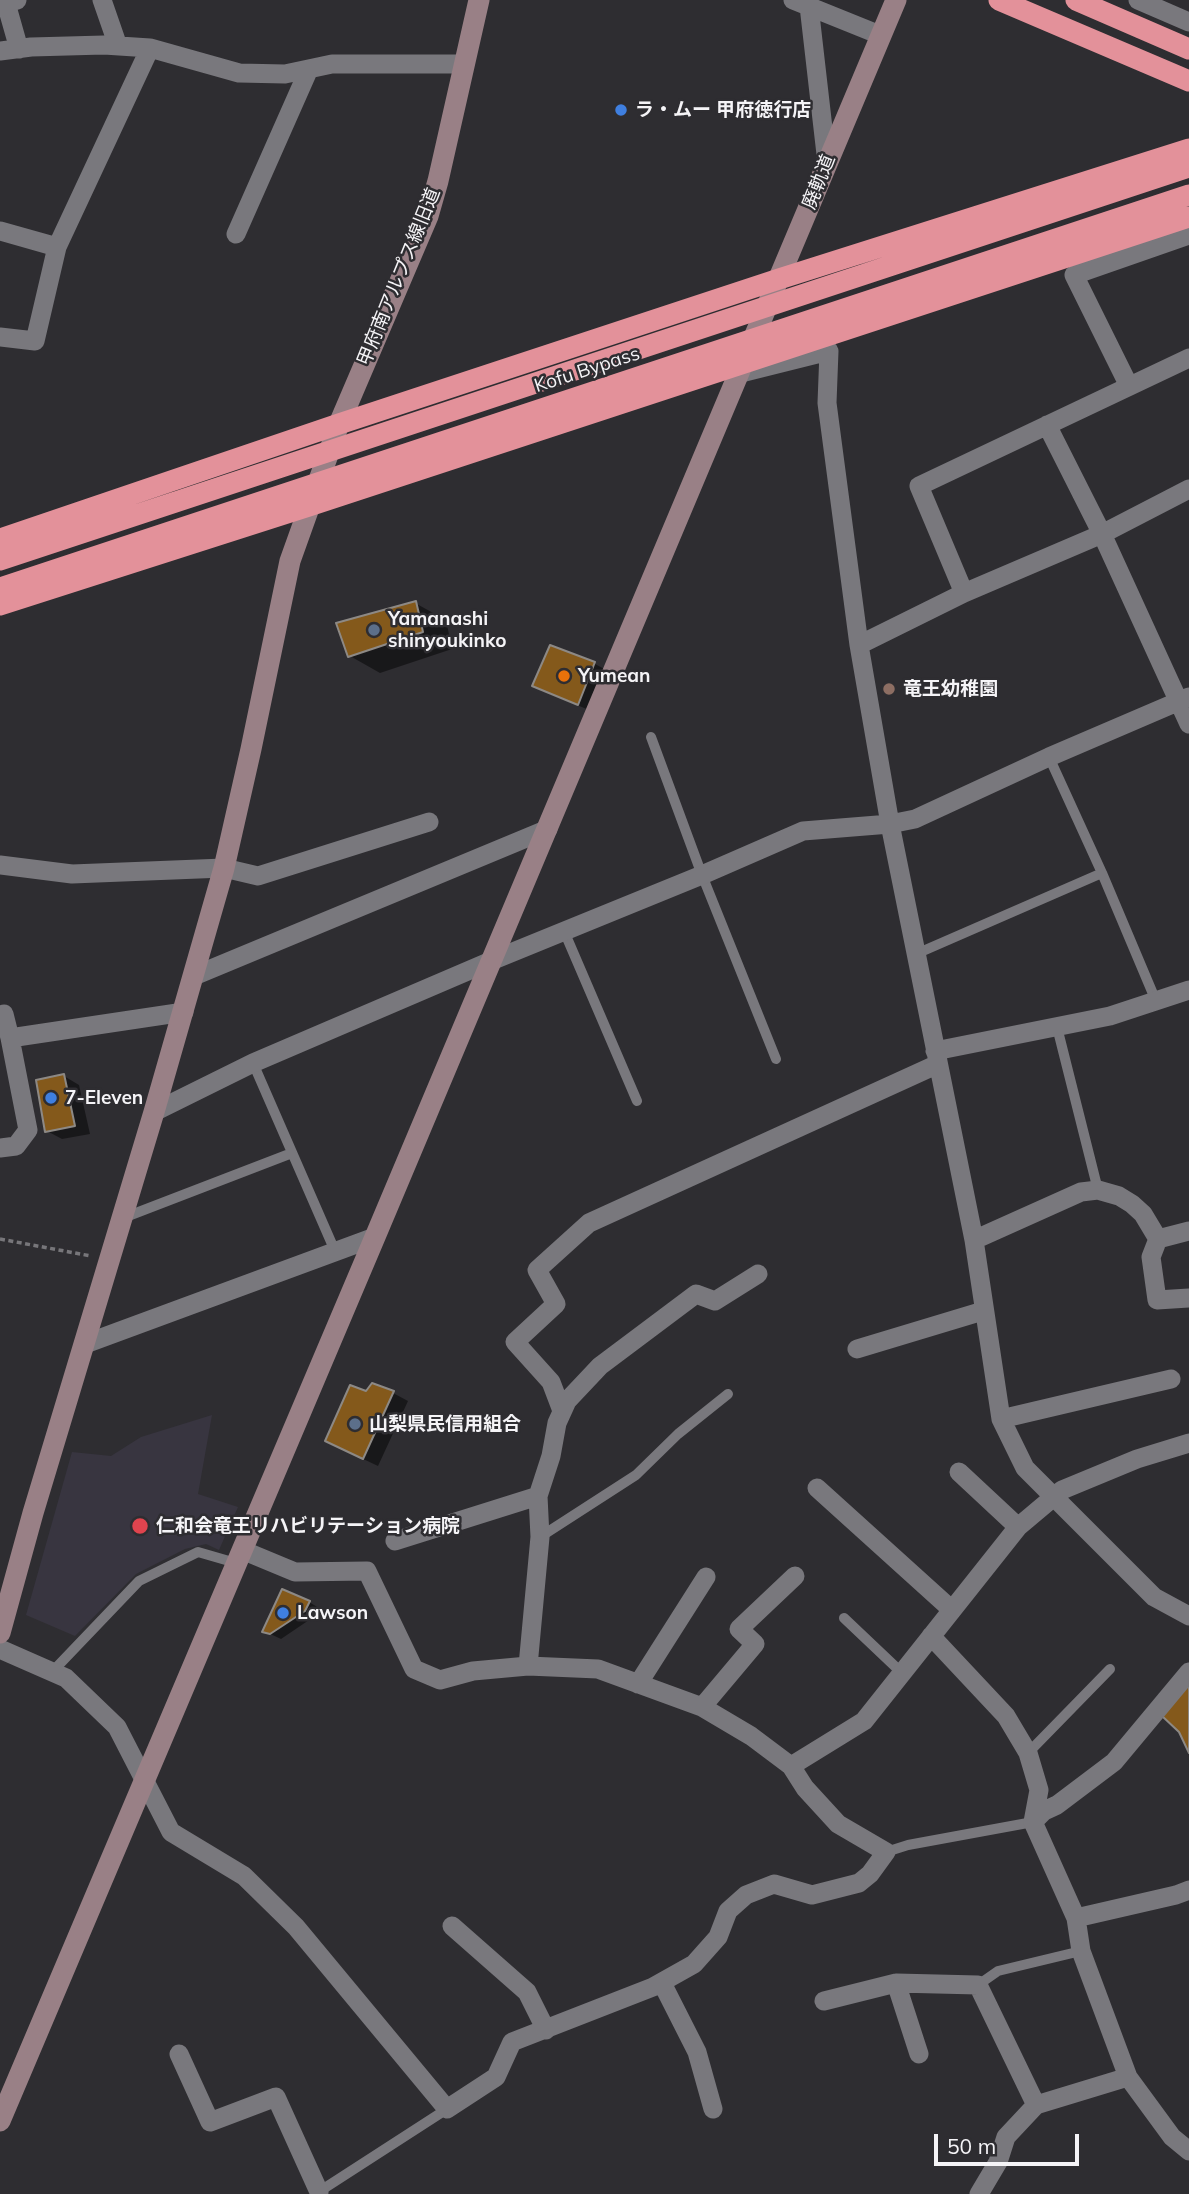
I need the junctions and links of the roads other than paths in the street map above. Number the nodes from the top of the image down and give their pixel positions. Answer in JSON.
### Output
{"nodes":[{"id":1,"x":17,"y":0,"type":"edge"},
{"id":2,"x":102,"y":0,"type":"edge"},
{"id":3,"x":478,"y":0,"type":"edge"},
{"id":4,"x":896,"y":0,"type":"edge"},
{"id":5,"x":999,"y":0,"type":"edge"},
{"id":6,"x":1076,"y":0,"type":"edge"},
{"id":7,"x":1138,"y":0,"type":"edge"},
{"id":8,"x":801,"y":3,"type":"edge"},
{"id":9,"x":1189,"y":22,"type":"edge"},
{"id":10,"x":880,"y":35,"type":"junction"},
{"id":11,"x":118,"y":46,"type":"junction"},
{"id":12,"x":150,"y":48,"type":"junction"},
{"id":13,"x":1189,"y":49,"type":"edge"},
{"id":14,"x":9,"y":50,"type":"edge"},
{"id":15,"x":464,"y":64,"type":"junction"},
{"id":16,"x":309,"y":69,"type":"junction"},
{"id":17,"x":1189,"y":81,"type":"edge"},
{"id":18,"x":1189,"y":149,"type":"edge"},
{"id":19,"x":827,"y":163,"type":"junction"},
{"id":20,"x":1189,"y":167,"type":"edge"},
{"id":21,"x":1189,"y":195,"type":"edge"},
{"id":22,"x":1189,"y":217,"type":"edge"},
{"id":23,"x":0,"y":231,"type":"edge"},
{"id":24,"x":236,"y":234,"type":"dead end"},
{"id":25,"x":1189,"y":235,"type":"edge"},
{"id":26,"x":57,"y":247,"type":"junction"},
{"id":27,"x":779,"y":279,"type":"junction"},
{"id":28,"x":0,"y":337,"type":"edge"},
{"id":29,"x":1189,"y":358,"type":"edge"},
{"id":30,"x":740,"y":369,"type":"junction"},
{"id":31,"x":1129,"y":386,"type":"junction"},
{"id":32,"x":339,"y":424,"type":"junction"},
{"id":33,"x":1047,"y":425,"type":"junction"},
{"id":34,"x":1189,"y":489,"type":"edge"},
{"id":35,"x":309,"y":506,"type":"junction"},
{"id":36,"x":1102,"y":534,"type":"junction"},
{"id":37,"x":0,"y":539,"type":"edge"},
{"id":38,"x":0,"y":560,"type":"edge"},
{"id":39,"x":0,"y":588,"type":"edge"},
{"id":40,"x":964,"y":593,"type":"junction"},
{"id":41,"x":0,"y":605,"type":"edge"},
{"id":42,"x":859,"y":645,"type":"junction"},
{"id":43,"x":1184,"y":699,"type":"edge"},
{"id":44,"x":1189,"y":724,"type":"edge"},
{"id":45,"x":651,"y":737,"type":"dead end"},
{"id":46,"x":1049,"y":757,"type":"junction"},
{"id":47,"x":429,"y":822,"type":"dead end"},
{"id":48,"x":890,"y":824,"type":"junction"},
{"id":49,"x":548,"y":829,"type":"junction"},
{"id":50,"x":0,"y":865,"type":"edge"},
{"id":51,"x":224,"y":868,"type":"junction"},
{"id":52,"x":1102,"y":873,"type":"junction"},
{"id":53,"x":702,"y":875,"type":"junction"},
{"id":54,"x":564,"y":931,"type":"junction"},
{"id":55,"x":916,"y":954,"type":"junction"},
{"id":56,"x":491,"y":961,"type":"junction"},
{"id":57,"x":194,"y":976,"type":"junction"},
{"id":58,"x":1189,"y":990,"type":"edge"},
{"id":59,"x":1156,"y":1001,"type":"junction"},
{"id":60,"x":184,"y":1012,"type":"junction"},
{"id":61,"x":0,"y":1015,"type":"edge"},
{"id":62,"x":1057,"y":1027,"type":"junction"},
{"id":63,"x":10,"y":1038,"type":"junction"},
{"id":64,"x":937,"y":1058,"type":"junction"},
{"id":65,"x":776,"y":1059,"type":"dead end"},
{"id":66,"x":253,"y":1063,"type":"junction"},
{"id":67,"x":10,"y":1079,"type":"edge"},
{"id":68,"x":637,"y":1101,"type":"dead end"},
{"id":69,"x":155,"y":1112,"type":"junction"},
{"id":70,"x":0,"y":1149,"type":"edge"},
{"id":71,"x":292,"y":1153,"type":"junction"},
{"id":72,"x":1098,"y":1190,"type":"junction"},
{"id":73,"x":122,"y":1218,"type":"junction"},
{"id":74,"x":1189,"y":1231,"type":"edge"},
{"id":75,"x":375,"y":1237,"type":"junction"},
{"id":76,"x":1158,"y":1239,"type":"junction"},
{"id":77,"x":974,"y":1240,"type":"junction"},
{"id":78,"x":335,"y":1251,"type":"junction"},
{"id":79,"x":758,"y":1274,"type":"dead end"},
{"id":80,"x":1189,"y":1298,"type":"edge"},
{"id":81,"x":983,"y":1311,"type":"junction"},
{"id":82,"x":85,"y":1343,"type":"junction"},
{"id":83,"x":857,"y":1349,"type":"dead end"},
{"id":84,"x":1171,"y":1379,"type":"dead end"},
{"id":85,"x":727,"y":1394,"type":"dead end"},
{"id":86,"x":562,"y":1411,"type":"junction"},
{"id":87,"x":1001,"y":1419,"type":"junction"},
{"id":88,"x":1189,"y":1443,"type":"edge"},
{"id":89,"x":959,"y":1472,"type":"dead end"},
{"id":90,"x":817,"y":1488,"type":"dead end"},
{"id":91,"x":538,"y":1496,"type":"junction"},
{"id":92,"x":1054,"y":1497,"type":"junction"},
{"id":93,"x":1018,"y":1527,"type":"junction"},
{"id":94,"x":540,"y":1537,"type":"junction"},
{"id":95,"x":395,"y":1541,"type":"dead end"},
{"id":96,"x":239,"y":1556,"type":"junction"},
{"id":97,"x":795,"y":1576,"type":"dead end"},
{"id":98,"x":706,"y":1577,"type":"dead end"},
{"id":99,"x":952,"y":1610,"type":"junction"},
{"id":100,"x":1189,"y":1616,"type":"edge"},
{"id":101,"x":844,"y":1618,"type":"dead end"},
{"id":102,"x":0,"y":1633,"type":"edge"},
{"id":103,"x":931,"y":1636,"type":"junction"},
{"id":104,"x":0,"y":1649,"type":"edge"},
{"id":105,"x":528,"y":1666,"type":"junction"},
{"id":106,"x":1110,"y":1669,"type":"dead end"},
{"id":107,"x":52,"y":1672,"type":"junction"},
{"id":108,"x":1189,"y":1672,"type":"edge"},
{"id":109,"x":902,"y":1673,"type":"junction"},
{"id":110,"x":638,"y":1684,"type":"junction"},
{"id":111,"x":702,"y":1707,"type":"junction"},
{"id":112,"x":1028,"y":1753,"type":"junction"},
{"id":113,"x":791,"y":1766,"type":"junction"},
{"id":114,"x":145,"y":1779,"type":"junction"},
{"id":115,"x":1033,"y":1822,"type":"junction"},
{"id":116,"x":887,"y":1852,"type":"junction"},
{"id":117,"x":1189,"y":1890,"type":"edge"},
{"id":118,"x":1076,"y":1918,"type":"junction"},
{"id":119,"x":452,"y":1926,"type":"dead end"},
{"id":120,"x":1081,"y":1951,"type":"junction"},
{"id":121,"x":662,"y":1983,"type":"junction"},
{"id":122,"x":896,"y":1983,"type":"junction"},
{"id":123,"x":978,"y":1985,"type":"junction"},
{"id":124,"x":824,"y":2001,"type":"dead end"},
{"id":125,"x":546,"y":2030,"type":"junction"},
{"id":126,"x":179,"y":2054,"type":"dead end"},
{"id":127,"x":919,"y":2054,"type":"dead end"},
{"id":128,"x":1128,"y":2077,"type":"junction"},
{"id":129,"x":1036,"y":2105,"type":"junction"},
{"id":130,"x":447,"y":2109,"type":"junction"},
{"id":131,"x":713,"y":2109,"type":"dead end"},
{"id":132,"x":0,"y":2121,"type":"edge"},
{"id":133,"x":1189,"y":2151,"type":"edge"},
{"id":134,"x":316,"y":2193,"type":"edge"},
{"id":135,"x":979,"y":2194,"type":"edge"}],
"edges":[{"from":1,"to":14,"type":"street"},
{"from":2,"to":11,"type":"street"},
{"from":3,"to":15,"type":"street","name":"甲府南アルプス線旧道"},
{"from":4,"to":10,"type":"street","name":"廃軌道"},
{"from":5,"to":17,"type":"highway"},
{"from":6,"to":13,"type":"highway"},
{"from":7,"to":9,"type":"street"},
{"from":8,"to":10,"type":"street"},
{"from":8,"to":19,"type":"street"},
{"from":10,"to":19,"type":"street","name":"廃軌道"},
{"from":11,"to":12,"type":"street"},
{"from":11,"to":14,"type":"street"},
{"from":12,"to":16,"type":"street"},
{"from":12,"to":26,"type":"street"},
{"from":15,"to":16,"type":"street"},
{"from":15,"to":32,"type":"street","name":"甲府南アルプス線旧道"},
{"from":16,"to":24,"type":"street"},
{"from":18,"to":27,"type":"highway"},
{"from":19,"to":27,"type":"street","name":"廃軌道"},
{"from":20,"to":38,"type":"highway","name":"Kofu Bypass"},
{"from":21,"to":39,"type":"highway","name":"Kofu Bypass"},
{"from":22,"to":30,"type":"highway"},
{"from":23,"to":26,"type":"street"},
{"from":25,"to":31,"type":"street"},
{"from":26,"to":28,"type":"street"},
{"from":27,"to":30,"type":"street","name":"廃軌道"},
{"from":27,"to":32,"type":"highway"},
{"from":29,"to":31,"type":"street"},
{"from":30,"to":35,"type":"highway"},
{"from":30,"to":42,"type":"street"},
{"from":30,"to":49,"type":"street","name":"廃軌道"},
{"from":31,"to":33,"type":"street"},
{"from":32,"to":35,"type":"street","name":"甲府南アルプス線旧道"},
{"from":32,"to":37,"type":"highway"},
{"from":33,"to":36,"type":"street"},
{"from":33,"to":40,"type":"street"},
{"from":34,"to":36,"type":"street"},
{"from":35,"to":41,"type":"highway"},
{"from":35,"to":51,"type":"street","name":"甲府南アルプス線旧道"},
{"from":36,"to":40,"type":"street"},
{"from":36,"to":43,"type":"street"},
{"from":40,"to":42,"type":"street"},
{"from":42,"to":48,"type":"street"},
{"from":43,"to":44,"type":"street"},
{"from":43,"to":46,"type":"street"},
{"from":45,"to":53,"type":"lane"},
{"from":46,"to":48,"type":"street"},
{"from":46,"to":52,"type":"lane"},
{"from":47,"to":51,"type":"street"},
{"from":48,"to":53,"type":"street"},
{"from":48,"to":55,"type":"street"},
{"from":49,"to":56,"type":"street","name":"廃軌道"},
{"from":49,"to":57,"type":"street"},
{"from":50,"to":51,"type":"street"},
{"from":51,"to":57,"type":"street","name":"甲府南アルプス線旧道"},
{"from":52,"to":55,"type":"lane"},
{"from":52,"to":59,"type":"lane"},
{"from":53,"to":54,"type":"street"},
{"from":53,"to":65,"type":"lane"},
{"from":54,"to":56,"type":"street"},
{"from":54,"to":68,"type":"lane"},
{"from":55,"to":64,"type":"street"},
{"from":56,"to":66,"type":"street"},
{"from":56,"to":75,"type":"street","name":"廃軌道"},
{"from":57,"to":60,"type":"street","name":"甲府南アルプス線旧道"},
{"from":58,"to":59,"type":"street"},
{"from":59,"to":62,"type":"street"},
{"from":60,"to":63,"type":"street"},
{"from":60,"to":69,"type":"street","name":"甲府南アルプス線旧道"},
{"from":61,"to":63,"type":"street"},
{"from":62,"to":64,"type":"street"},
{"from":62,"to":72,"type":"lane"},
{"from":63,"to":67,"type":"street"},
{"from":64,"to":77,"type":"street"},
{"from":64,"to":86,"type":"street"},
{"from":66,"to":69,"type":"street"},
{"from":66,"to":71,"type":"lane"},
{"from":67,"to":70,"type":"street"},
{"from":69,"to":73,"type":"street","name":"甲府南アルプス線旧道"},
{"from":71,"to":73,"type":"lane"},
{"from":71,"to":78,"type":"lane"},
{"from":72,"to":76,"type":"street"},
{"from":72,"to":77,"type":"street"},
{"from":73,"to":82,"type":"street","name":"甲府南アルプス線旧道"},
{"from":74,"to":76,"type":"street"},
{"from":75,"to":78,"type":"street"},
{"from":75,"to":96,"type":"street","name":"廃軌道"},
{"from":76,"to":80,"type":"street"},
{"from":77,"to":81,"type":"street"},
{"from":78,"to":82,"type":"street"},
{"from":79,"to":86,"type":"street"},
{"from":81,"to":83,"type":"street"},
{"from":81,"to":87,"type":"street"},
{"from":82,"to":102,"type":"street","name":"甲府南アルプス線旧道"},
{"from":84,"to":87,"type":"street"},
{"from":85,"to":94,"type":"lane"},
{"from":86,"to":91,"type":"street"},
{"from":87,"to":92,"type":"street"},
{"from":88,"to":92,"type":"street"},
{"from":89,"to":93,"type":"street"},
{"from":90,"to":99,"type":"street"},
{"from":91,"to":94,"type":"street"},
{"from":91,"to":95,"type":"street"},
{"from":92,"to":93,"type":"street"},
{"from":92,"to":100,"type":"street"},
{"from":93,"to":99,"type":"street"},
{"from":94,"to":105,"type":"street"},
{"from":96,"to":105,"type":"street"},
{"from":96,"to":107,"type":"lane"},
{"from":96,"to":114,"type":"street","name":"廃軌道"},
{"from":97,"to":111,"type":"street"},
{"from":98,"to":110,"type":"street"},
{"from":99,"to":103,"type":"street"},
{"from":101,"to":109,"type":"lane"},
{"from":103,"to":109,"type":"street"},
{"from":103,"to":112,"type":"street"},
{"from":104,"to":107,"type":"street"},
{"from":105,"to":110,"type":"street"},
{"from":106,"to":112,"type":"lane"},
{"from":107,"to":114,"type":"street"},
{"from":108,"to":115,"type":"street"},
{"from":109,"to":113,"type":"street"},
{"from":110,"to":111,"type":"street"},
{"from":111,"to":113,"type":"street"},
{"from":112,"to":115,"type":"street"},
{"from":113,"to":116,"type":"street"},
{"from":114,"to":130,"type":"street"},
{"from":114,"to":132,"type":"street","name":"廃軌道"},
{"from":115,"to":116,"type":"lane"},
{"from":115,"to":118,"type":"street"},
{"from":116,"to":121,"type":"street"},
{"from":117,"to":118,"type":"street"},
{"from":118,"to":120,"type":"street"},
{"from":119,"to":125,"type":"street"},
{"from":120,"to":123,"type":"lane"},
{"from":120,"to":128,"type":"street"},
{"from":121,"to":125,"type":"street"},
{"from":121,"to":131,"type":"street"},
{"from":122,"to":123,"type":"street"},
{"from":122,"to":124,"type":"street"},
{"from":122,"to":127,"type":"street"},
{"from":123,"to":129,"type":"street"},
{"from":125,"to":130,"type":"street"},
{"from":126,"to":134,"type":"street"},
{"from":128,"to":129,"type":"street"},
{"from":128,"to":133,"type":"street"},
{"from":129,"to":135,"type":"street"},
{"from":130,"to":134,"type":"lane"}]}
